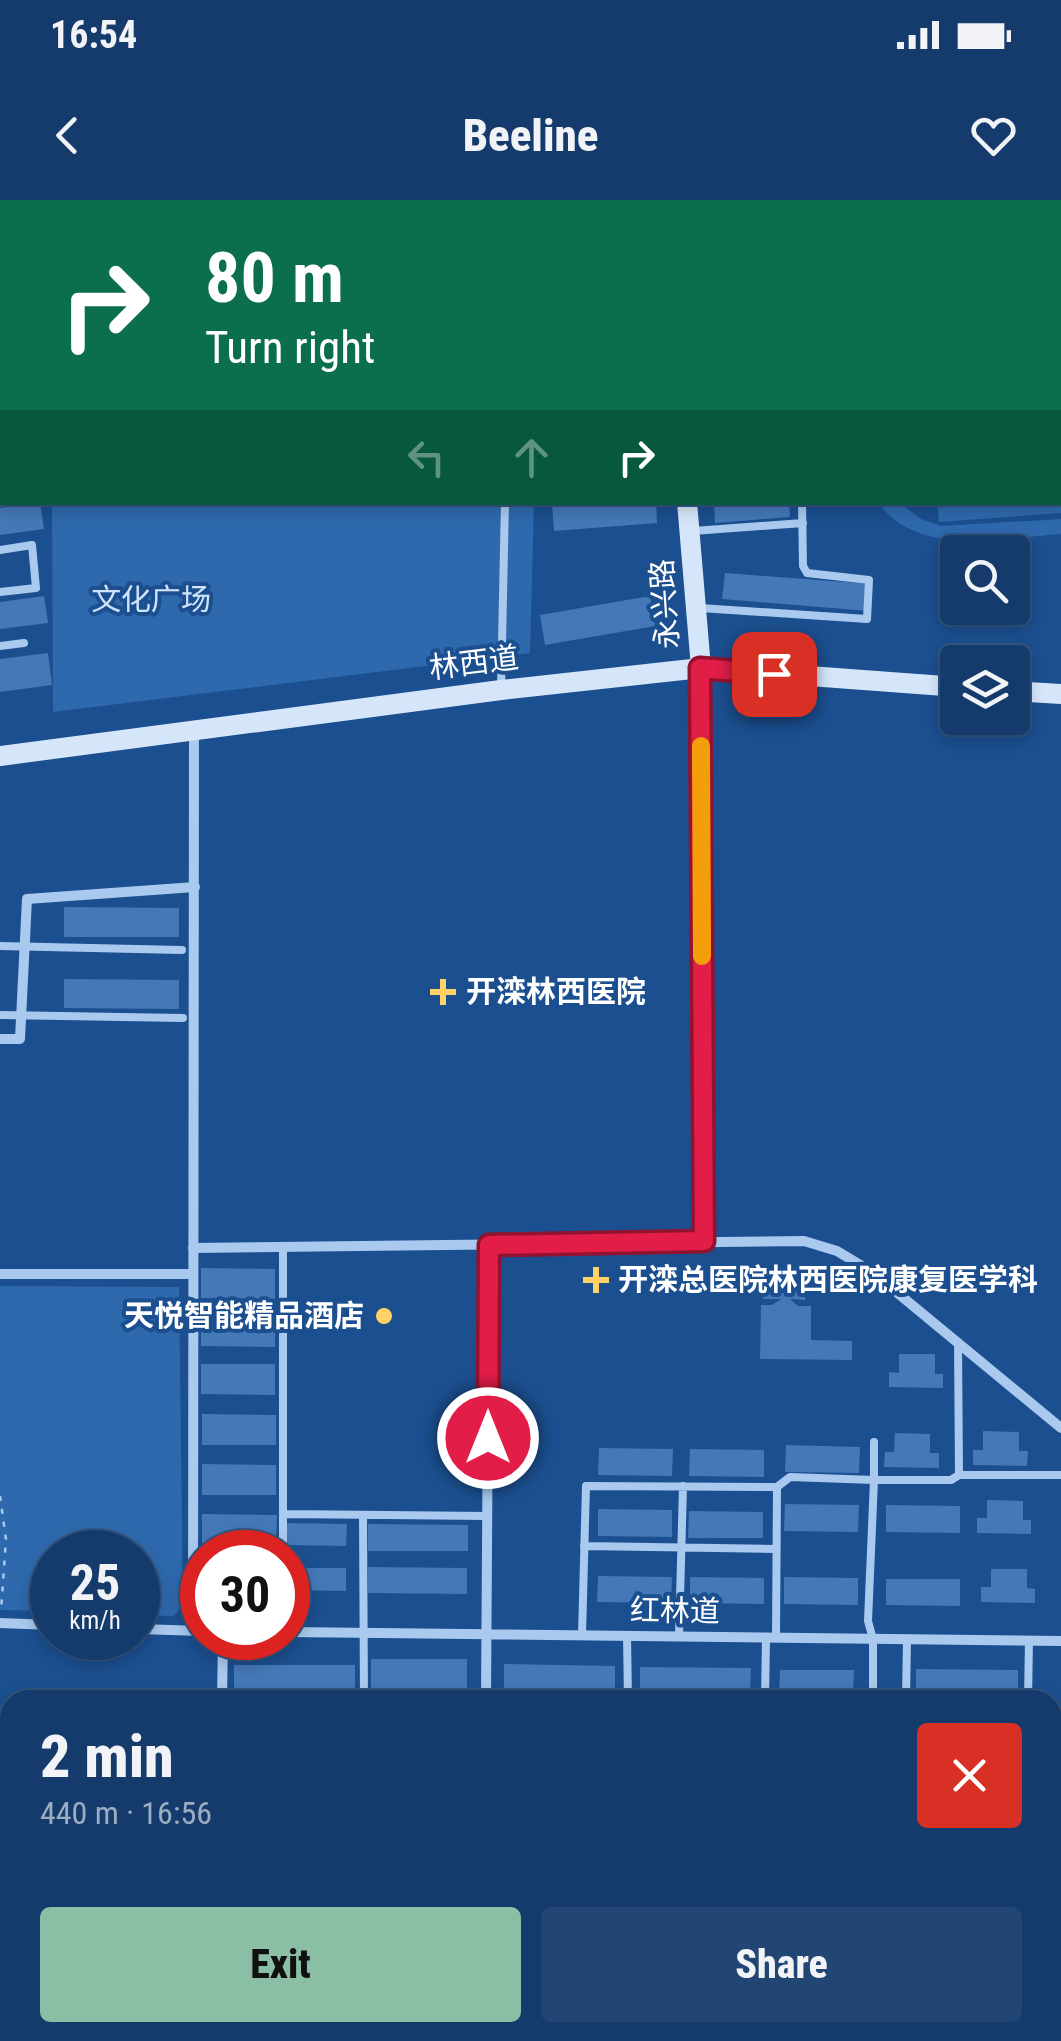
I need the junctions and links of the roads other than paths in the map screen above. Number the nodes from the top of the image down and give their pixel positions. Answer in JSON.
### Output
{"nodes":[{"id":1,"x":505,"y":505,"type":"edge"},
{"id":2,"x":688,"y":505,"type":"edge"},
{"id":3,"x":802,"y":505,"type":"edge"},
{"id":4,"x":803,"y":523,"type":"junction"},
{"id":5,"x":690,"y":532,"type":"junction"},
{"id":6,"x":0,"y":550,"type":"edge"},
{"id":7,"x":0,"y":592,"type":"edge"},
{"id":8,"x":696,"y":608,"type":"junction"},
{"id":9,"x":24,"y":643,"type":"dead end"},
{"id":10,"x":0,"y":646,"type":"edge"},
{"id":11,"x":700,"y":668,"type":"junction"},
{"id":12,"x":940,"y":686,"type":"edge"},
{"id":13,"x":501,"y":690,"type":"junction"},
{"id":14,"x":1030,"y":692,"type":"edge"},
{"id":15,"x":1061,"y":694,"type":"edge"},
{"id":16,"x":194,"y":728,"type":"junction"},
{"id":17,"x":0,"y":756,"type":"edge"},
{"id":18,"x":194,"y":887,"type":"junction"},
{"id":19,"x":0,"y":946,"type":"edge"},
{"id":20,"x":26,"y":946,"type":"junction"},
{"id":21,"x":182,"y":950,"type":"dead end"},
{"id":22,"x":0,"y":1016,"type":"edge"},
{"id":23,"x":23,"y":1016,"type":"junction"},
{"id":24,"x":182,"y":1018,"type":"dead end"},
{"id":25,"x":0,"y":1039,"type":"edge"},
{"id":26,"x":704,"y":1241,"type":"junction"},
{"id":27,"x":489,"y":1245,"type":"junction"},
{"id":28,"x":284,"y":1247,"type":"junction"},
{"id":29,"x":193,"y":1248,"type":"junction"},
{"id":30,"x":0,"y":1274,"type":"edge"},
{"id":31,"x":193,"y":1274,"type":"junction"},
{"id":32,"x":958,"y":1342,"type":"junction"},
{"id":33,"x":1061,"y":1428,"type":"edge"},
{"id":34,"x":874,"y":1442,"type":"dead end"},
{"id":35,"x":959,"y":1475,"type":"junction"},
{"id":36,"x":1061,"y":1475,"type":"edge"},
{"id":37,"x":874,"y":1480,"type":"junction"},
{"id":38,"x":682,"y":1486,"type":"junction"},
{"id":39,"x":777,"y":1487,"type":"junction"},
{"id":40,"x":283,"y":1514,"type":"junction"},
{"id":41,"x":363,"y":1514,"type":"junction"},
{"id":42,"x":487,"y":1516,"type":"junction"},
{"id":43,"x":197,"y":1530,"type":"edge"},
{"id":44,"x":283,"y":1530,"type":"edge"},
{"id":45,"x":584,"y":1546,"type":"junction"},
{"id":46,"x":681,"y":1548,"type":"junction"},
{"id":47,"x":776,"y":1548,"type":"junction"},
{"id":48,"x":0,"y":1623,"type":"edge"},
{"id":49,"x":30,"y":1624,"type":"edge"},
{"id":50,"x":310,"y":1632,"type":"edge"},
{"id":51,"x":364,"y":1633,"type":"junction"},
{"id":52,"x":486,"y":1634,"type":"junction"},
{"id":53,"x":582,"y":1635,"type":"junction"},
{"id":54,"x":627,"y":1636,"type":"junction"},
{"id":55,"x":679,"y":1637,"type":"junction"},
{"id":56,"x":771,"y":1637,"type":"junction"},
{"id":57,"x":873,"y":1639,"type":"junction"},
{"id":58,"x":908,"y":1640,"type":"junction"},
{"id":59,"x":1029,"y":1640,"type":"junction"},
{"id":60,"x":1061,"y":1640,"type":"edge"},
{"id":61,"x":223,"y":1660,"type":"edge"},
{"id":62,"x":222,"y":1690,"type":"edge"},
{"id":63,"x":364,"y":1690,"type":"edge"},
{"id":64,"x":486,"y":1690,"type":"edge"},
{"id":65,"x":628,"y":1690,"type":"edge"},
{"id":66,"x":767,"y":1690,"type":"edge"},
{"id":67,"x":873,"y":1690,"type":"edge"},
{"id":68,"x":906,"y":1690,"type":"edge"},
{"id":69,"x":1028,"y":1690,"type":"edge"}],
"edges":[{"from":1,"to":13,"type":"lane"},
{"from":2,"to":5,"type":"main road","name":"永兴路"},
{"from":3,"to":4,"type":"lane"},
{"from":4,"to":5,"type":"lane"},
{"from":4,"to":8,"type":"lane"},
{"from":5,"to":8,"type":"main road","name":"永兴路"},
{"from":6,"to":7,"type":"lane"},
{"from":8,"to":11,"type":"main road","name":"永兴路"},
{"from":9,"to":10,"type":"lane"},
{"from":11,"to":12,"type":"main road","name":"林西道"},
{"from":11,"to":13,"type":"main road","name":"林西道"},
{"from":11,"to":26,"type":"street","name":"永兴路"},
{"from":13,"to":16,"type":"main road","name":"林西道"},
{"from":14,"to":15,"type":"main road"},
{"from":16,"to":17,"type":"main road","name":"林西道"},
{"from":16,"to":18,"type":"street"},
{"from":18,"to":20,"type":"street"},
{"from":18,"to":29,"type":"street"},
{"from":19,"to":20,"type":"lane"},
{"from":20,"to":21,"type":"lane"},
{"from":20,"to":23,"type":"street"},
{"from":22,"to":23,"type":"lane"},
{"from":23,"to":24,"type":"lane"},
{"from":23,"to":25,"type":"street"},
{"from":26,"to":27,"type":"street"},
{"from":26,"to":32,"type":"street"},
{"from":27,"to":28,"type":"street"},
{"from":27,"to":42,"type":"street"},
{"from":28,"to":29,"type":"street"},
{"from":28,"to":40,"type":"lane"},
{"from":29,"to":31,"type":"street"},
{"from":30,"to":31,"type":"street"},
{"from":31,"to":43,"type":"street"},
{"from":32,"to":33,"type":"street"},
{"from":32,"to":35,"type":"lane"},
{"from":34,"to":37,"type":"lane"},
{"from":35,"to":36,"type":"lane"},
{"from":35,"to":37,"type":"lane"},
{"from":37,"to":39,"type":"lane"},
{"from":37,"to":57,"type":"lane"},
{"from":38,"to":39,"type":"lane"},
{"from":38,"to":45,"type":"lane"},
{"from":38,"to":46,"type":"lane"},
{"from":39,"to":47,"type":"lane"},
{"from":40,"to":41,"type":"lane"},
{"from":40,"to":44,"type":"lane"},
{"from":41,"to":42,"type":"lane"},
{"from":41,"to":51,"type":"lane"},
{"from":42,"to":52,"type":"street"},
{"from":45,"to":46,"type":"lane"},
{"from":45,"to":53,"type":"lane"},
{"from":46,"to":47,"type":"lane"},
{"from":46,"to":55,"type":"lane"},
{"from":47,"to":56,"type":"lane"},
{"from":48,"to":49,"type":"street"},
{"from":50,"to":51,"type":"street","name":"红林道"},
{"from":51,"to":52,"type":"street","name":"红林道"},
{"from":51,"to":63,"type":"lane"},
{"from":52,"to":53,"type":"street","name":"红林道"},
{"from":52,"to":64,"type":"street"},
{"from":53,"to":54,"type":"street","name":"红林道"},
{"from":54,"to":55,"type":"street","name":"红林道"},
{"from":54,"to":65,"type":"lane"},
{"from":55,"to":56,"type":"street","name":"红林道"},
{"from":56,"to":57,"type":"street","name":"红林道"},
{"from":56,"to":66,"type":"lane"},
{"from":57,"to":58,"type":"street","name":"红林道"},
{"from":57,"to":67,"type":"lane"},
{"from":58,"to":59,"type":"street","name":"红林道"},
{"from":58,"to":68,"type":"lane"},
{"from":59,"to":60,"type":"street","name":"红林道"},
{"from":59,"to":69,"type":"lane"},
{"from":61,"to":62,"type":"street"}]}
